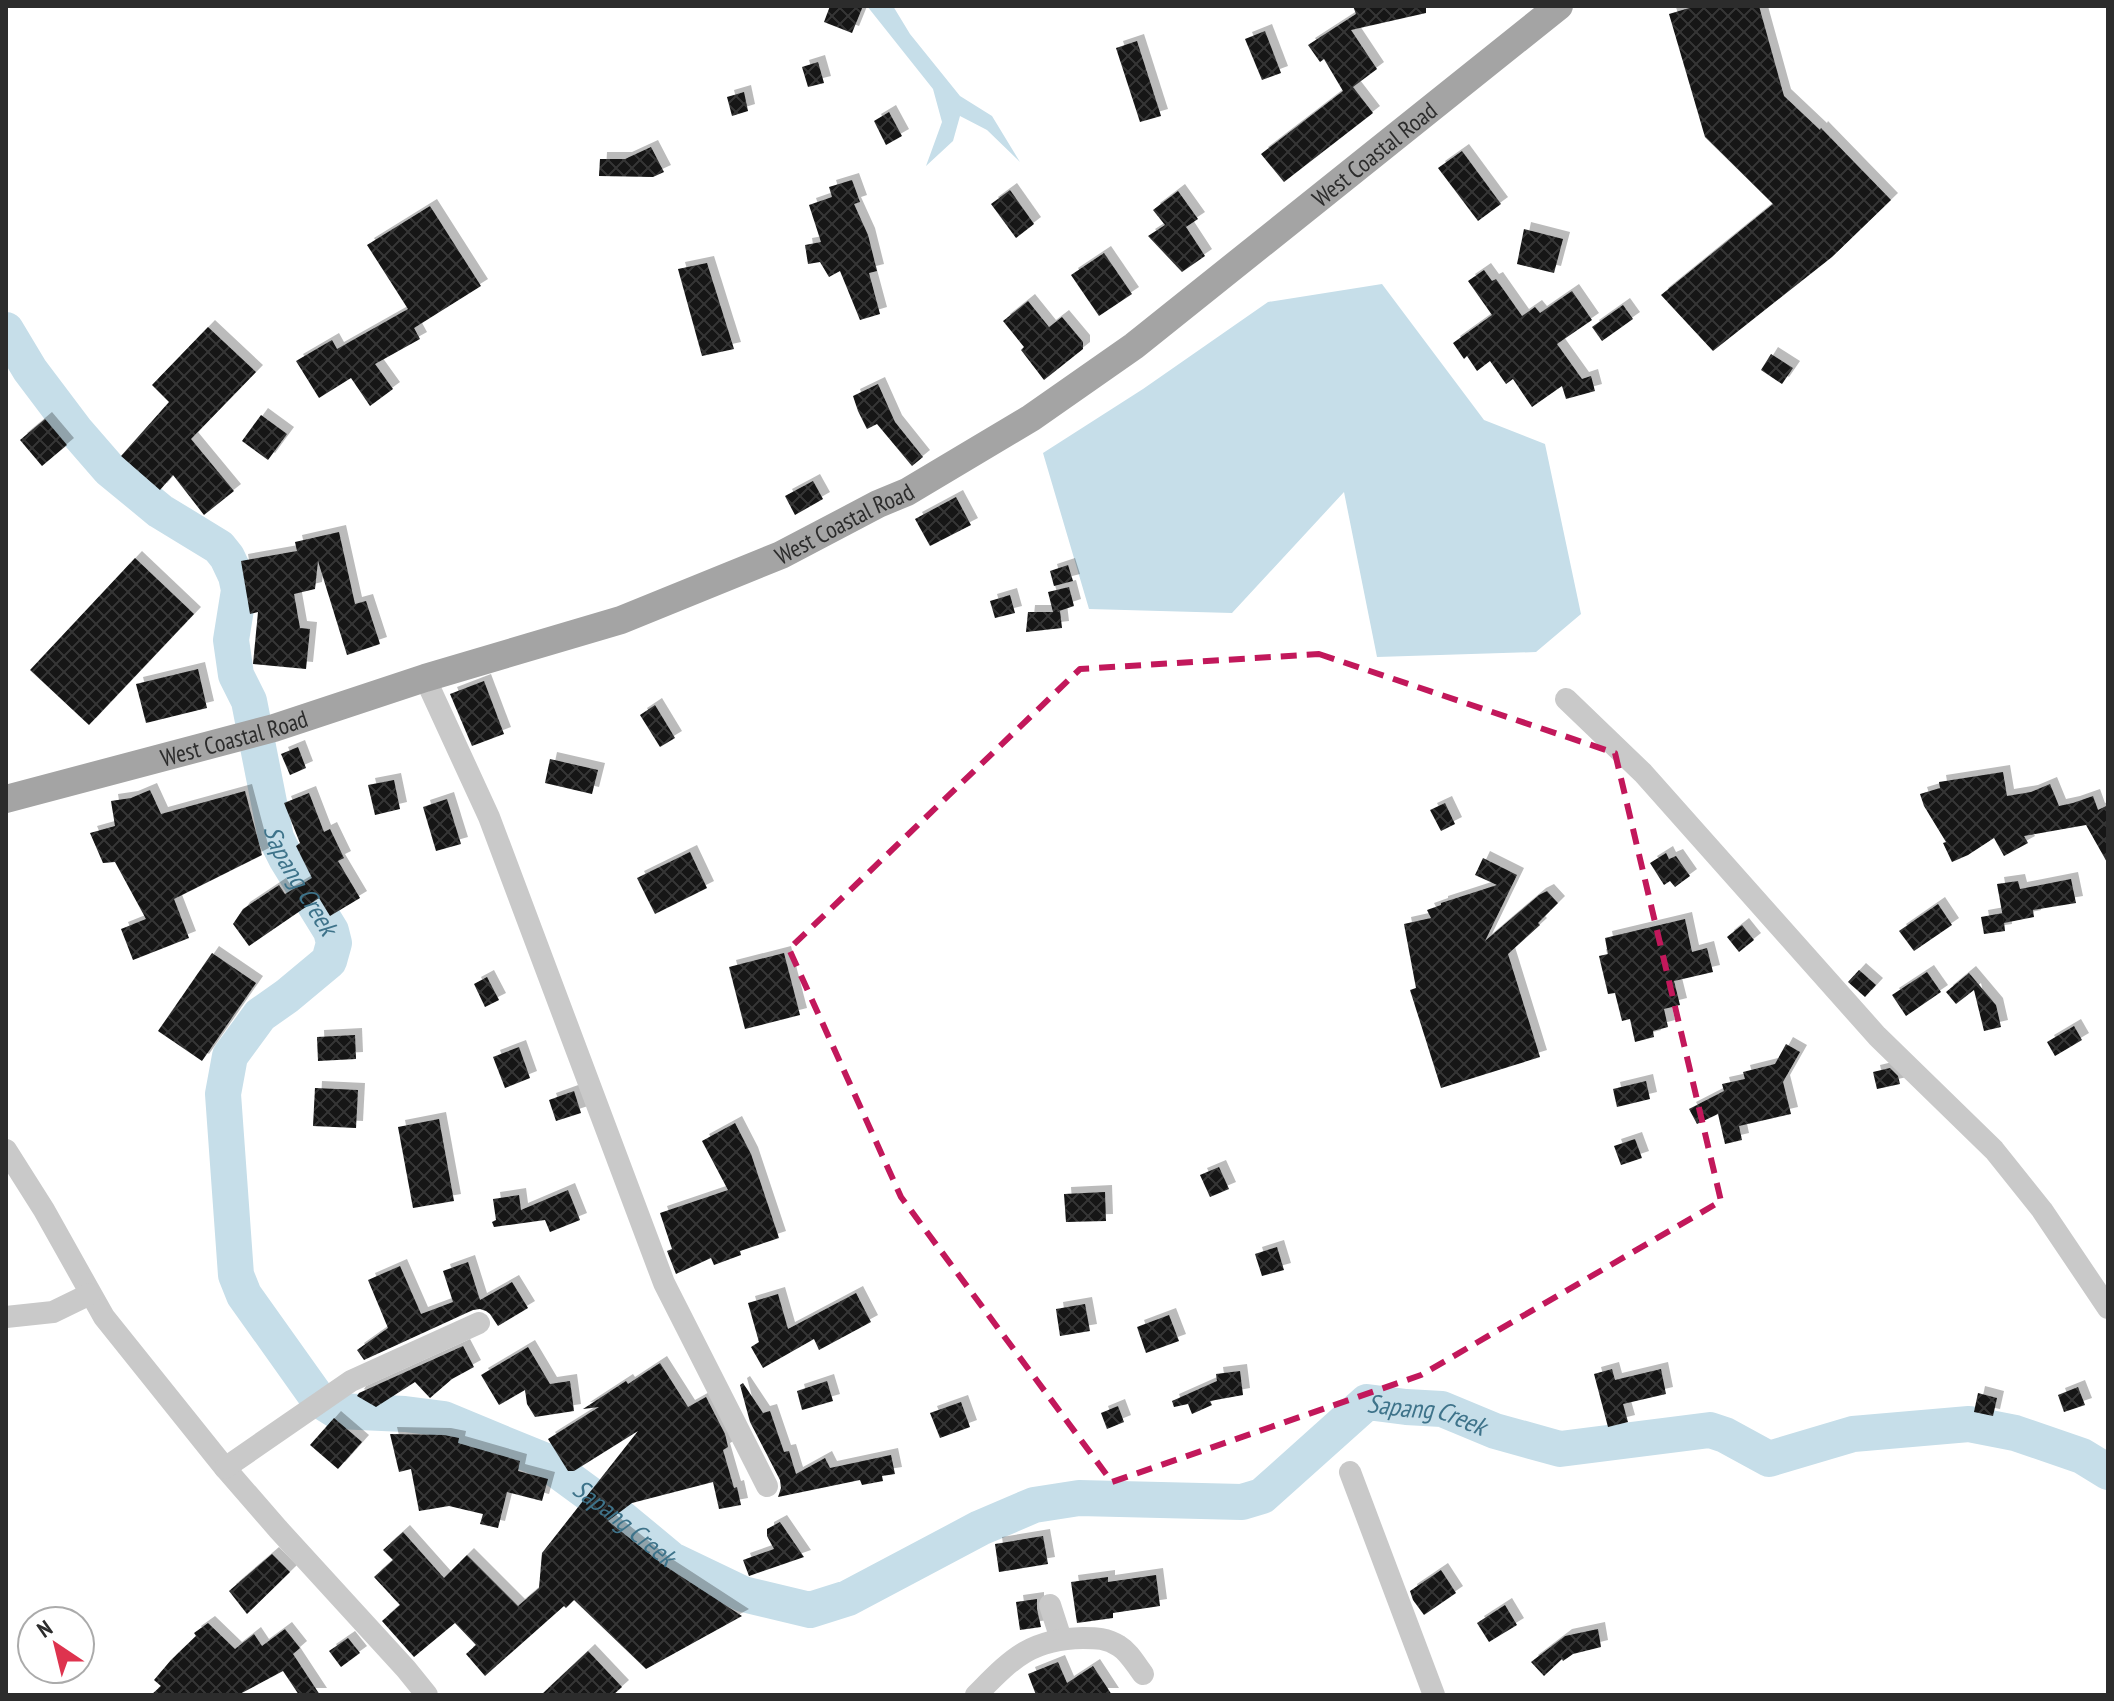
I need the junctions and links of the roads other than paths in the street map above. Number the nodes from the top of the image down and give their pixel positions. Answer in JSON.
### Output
{"nodes":[{"id":1,"x":1559,"y":6,"type":"edge"},
{"id":2,"x":425,"y":678,"type":"junction"},
{"id":3,"x":1566,"y":699,"type":"dead end"},
{"id":4,"x":6,"y":799,"type":"edge"},
{"id":5,"x":6,"y":1150,"type":"edge"},
{"id":6,"x":90,"y":1294,"type":"junction"},
{"id":7,"x":2108,"y":1308,"type":"edge"},
{"id":8,"x":6,"y":1317,"type":"edge"},
{"id":9,"x":479,"y":1323,"type":"dead end"},
{"id":10,"x":225,"y":1468,"type":"junction"},
{"id":11,"x":1350,"y":1472,"type":"dead end"},
{"id":12,"x":767,"y":1486,"type":"dead end"},
{"id":13,"x":1050,"y":1605,"type":"dead end"},
{"id":14,"x":1061,"y":1639,"type":"junction"},
{"id":15,"x":1143,"y":1674,"type":"dead end"},
{"id":16,"x":427,"y":1695,"type":"edge"},
{"id":17,"x":976,"y":1695,"type":"edge"},
{"id":18,"x":1434,"y":1695,"type":"edge"}],
"edges":[{"from":1,"to":2,"type":"main road","name":"West Coastal Road"},
{"from":2,"to":4,"type":"main road","name":"West Coastal Road"},
{"from":2,"to":12,"type":"street"},
{"from":3,"to":7,"type":"street"},
{"from":5,"to":6,"type":"street"},
{"from":6,"to":8,"type":"street"},
{"from":6,"to":10,"type":"street"},
{"from":9,"to":10,"type":"street"},
{"from":10,"to":16,"type":"street"},
{"from":11,"to":18,"type":"street"},
{"from":13,"to":14,"type":"street"},
{"from":14,"to":15,"type":"street"},
{"from":14,"to":17,"type":"street"}]}
